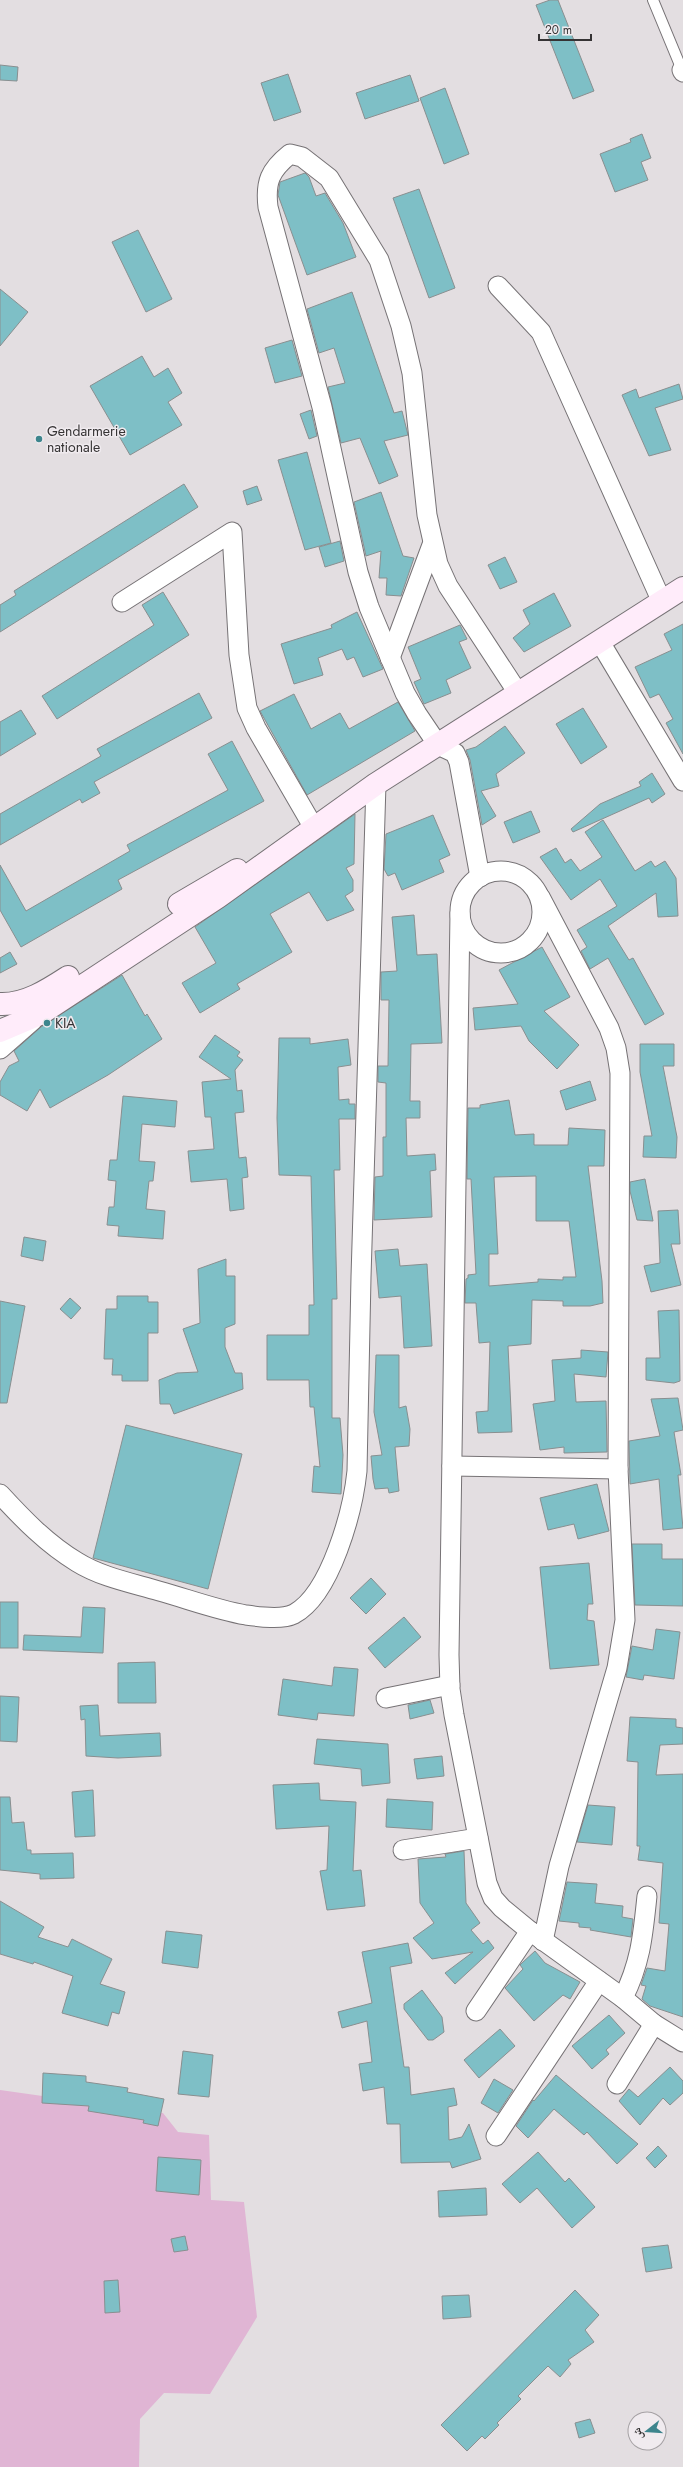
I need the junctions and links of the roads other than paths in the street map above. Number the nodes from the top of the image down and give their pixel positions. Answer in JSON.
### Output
{"nodes":[{"id":1,"x":653,"y":0,"type":"edge"},
{"id":2,"x":683,"y":71,"type":"edge"},
{"id":3,"x":498,"y":286,"type":"dead end"},
{"id":4,"x":432,"y":545,"type":"junction"},
{"id":5,"x":683,"y":588,"type":"edge"},
{"id":6,"x":122,"y":602,"type":"dead end"},
{"id":7,"x":662,"y":602,"type":"junction"},
{"id":8,"x":600,"y":642,"type":"junction"},
{"id":9,"x":390,"y":658,"type":"junction"},
{"id":10,"x":518,"y":693,"type":"junction"},
{"id":11,"x":438,"y":744,"type":"junction"},
{"id":12,"x":683,"y":781,"type":"edge"},
{"id":13,"x":376,"y":784,"type":"junction"},
{"id":14,"x":308,"y":832,"type":"junction"},
{"id":15,"x":480,"y":876,"type":"junction"},
{"id":16,"x":540,"y":897,"type":"junction"},
{"id":17,"x":460,"y":913,"type":"junction"},
{"id":18,"x":0,"y":1004,"type":"edge"},
{"id":19,"x":40,"y":1014,"type":"junction"},
{"id":20,"x":0,"y":1031,"type":"edge"},
{"id":21,"x":0,"y":1038,"type":"edge"},
{"id":22,"x":0,"y":1049,"type":"edge"},
{"id":23,"x":452,"y":1466,"type":"junction"},
{"id":24,"x":618,"y":1469,"type":"junction"},
{"id":25,"x":0,"y":1494,"type":"edge"},
{"id":26,"x":450,"y":1685,"type":"junction"},
{"id":27,"x":386,"y":1698,"type":"dead end"},
{"id":28,"x":478,"y":1838,"type":"junction"},
{"id":29,"x":403,"y":1850,"type":"dead end"},
{"id":30,"x":647,"y":1896,"type":"dead end"},
{"id":31,"x":536,"y":1936,"type":"junction"},
{"id":32,"x":599,"y":1981,"type":"junction"},
{"id":33,"x":623,"y":1998,"type":"junction"},
{"id":34,"x":476,"y":2011,"type":"dead end"},
{"id":35,"x":654,"y":2024,"type":"junction"},
{"id":36,"x":683,"y":2042,"type":"edge"},
{"id":37,"x":617,"y":2084,"type":"dead end"},
{"id":38,"x":496,"y":2136,"type":"dead end"}],
"edges":[{"from":1,"to":2,"type":"lane"},
{"from":3,"to":7,"type":"street"},
{"from":4,"to":9,"type":"street"},
{"from":4,"to":9,"type":"street"},
{"from":4,"to":10,"type":"street"},
{"from":5,"to":7,"type":"main road"},
{"from":6,"to":14,"type":"street"},
{"from":7,"to":8,"type":"main road"},
{"from":8,"to":10,"type":"main road"},
{"from":8,"to":12,"type":"street"},
{"from":9,"to":11,"type":"street"},
{"from":10,"to":11,"type":"main road"},
{"from":11,"to":13,"type":"main road"},
{"from":11,"to":15,"type":"street"},
{"from":13,"to":14,"type":"main road"},
{"from":13,"to":25,"type":"street"},
{"from":14,"to":18,"type":"main road"},
{"from":14,"to":19,"type":"main road"},
{"from":15,"to":16,"type":"street"},
{"from":15,"to":17,"type":"street"},
{"from":16,"to":17,"type":"street"},
{"from":16,"to":24,"type":"street"},
{"from":17,"to":23,"type":"street"},
{"from":19,"to":20,"type":"main road"},
{"from":19,"to":21,"type":"main road"},
{"from":19,"to":22,"type":"street"},
{"from":23,"to":24,"type":"street"},
{"from":23,"to":26,"type":"street"},
{"from":24,"to":31,"type":"street"},
{"from":26,"to":27,"type":"street"},
{"from":26,"to":28,"type":"street"},
{"from":28,"to":29,"type":"street"},
{"from":28,"to":31,"type":"street"},
{"from":30,"to":33,"type":"street"},
{"from":31,"to":32,"type":"street"},
{"from":31,"to":34,"type":"street"},
{"from":32,"to":33,"type":"street"},
{"from":32,"to":38,"type":"street"},
{"from":33,"to":35,"type":"street"},
{"from":35,"to":36,"type":"street"},
{"from":35,"to":37,"type":"street"}]}
